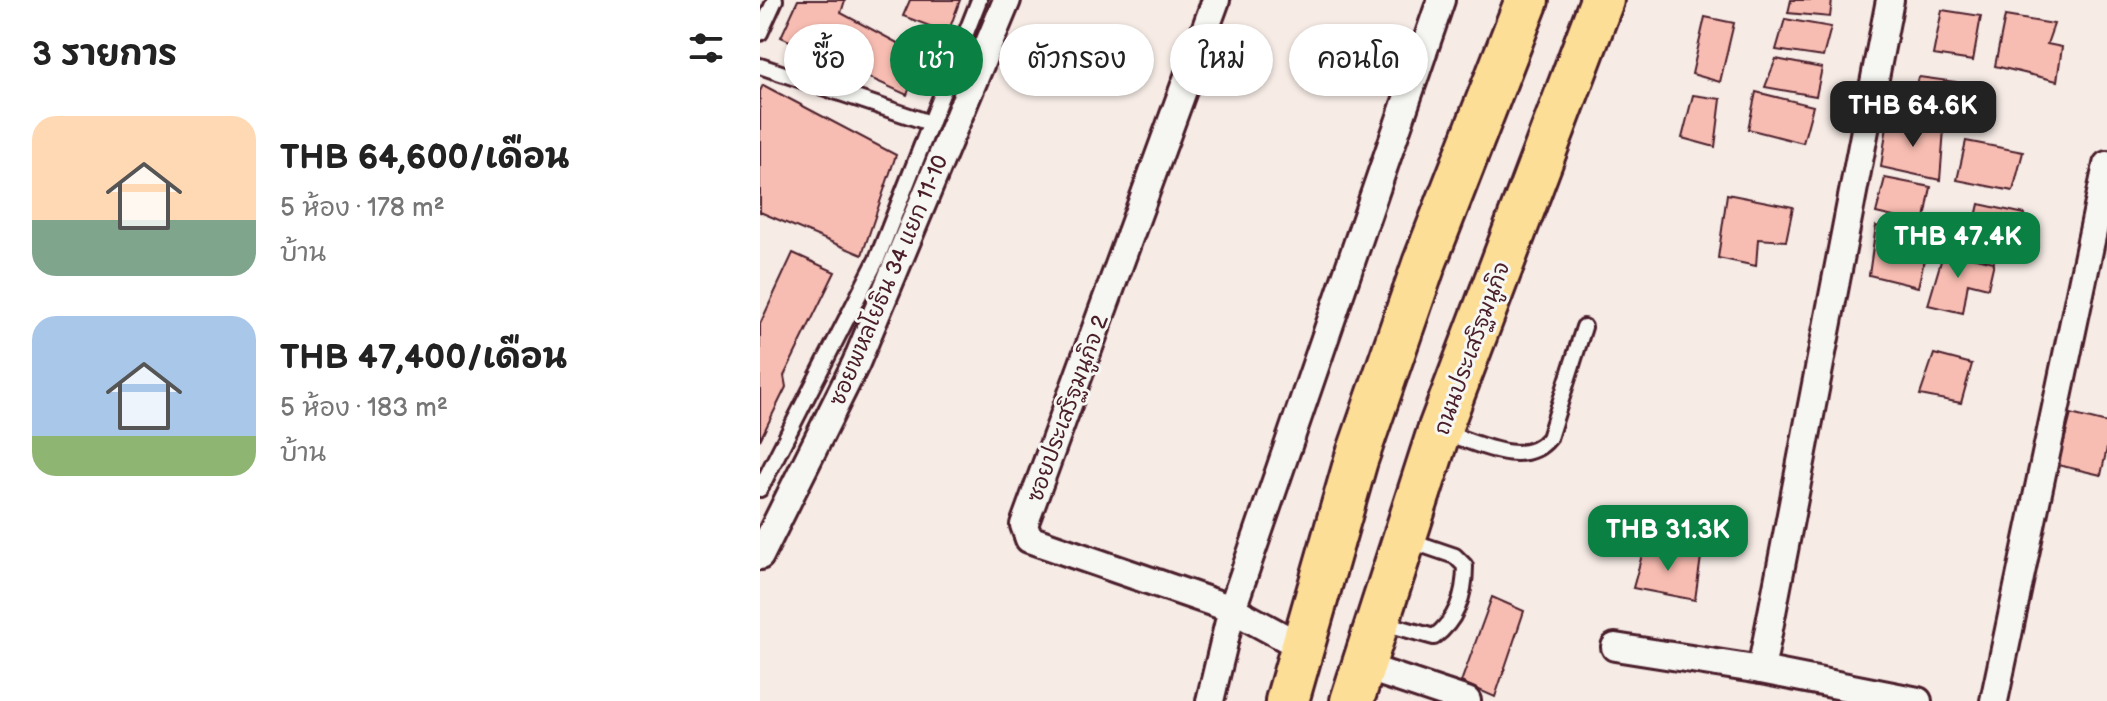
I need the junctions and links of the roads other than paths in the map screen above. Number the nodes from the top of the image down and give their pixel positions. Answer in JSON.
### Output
{"nodes":[{"id":1,"x":775,"y":0,"type":"edge"},
{"id":2,"x":979,"y":0,"type":"edge"},
{"id":3,"x":1007,"y":0,"type":"edge"},
{"id":4,"x":1216,"y":0,"type":"edge"},
{"id":5,"x":1441,"y":0,"type":"edge"},
{"id":6,"x":1527,"y":0,"type":"edge"},
{"id":7,"x":1602,"y":0,"type":"edge"},
{"id":8,"x":1890,"y":0,"type":"edge"},
{"id":9,"x":760,"y":33,"type":"edge"},
{"id":10,"x":760,"y":66,"type":"edge"},
{"id":11,"x":930,"y":123,"type":"junction"},
{"id":12,"x":2107,"y":165,"type":"edge"},
{"id":13,"x":1584,"y":327,"type":"dead end"},
{"id":14,"x":1439,"y":431,"type":"junction"},
{"id":15,"x":760,"y":489,"type":"edge"},
{"id":16,"x":1404,"y":538,"type":"junction"},
{"id":17,"x":760,"y":556,"type":"edge"},
{"id":18,"x":1232,"y":609,"type":"junction"},
{"id":19,"x":1376,"y":621,"type":"junction"},
{"id":20,"x":1302,"y":647,"type":"junction"},
{"id":21,"x":1615,"y":647,"type":"dead end"},
{"id":22,"x":1761,"y":670,"type":"junction"},
{"id":23,"x":1357,"y":683,"type":"edge"},
{"id":24,"x":1454,"y":699,"type":"edge"},
{"id":25,"x":1210,"y":701,"type":"edge"},
{"id":26,"x":1287,"y":701,"type":"edge"},
{"id":27,"x":1918,"y":701,"type":"edge"},
{"id":28,"x":1994,"y":701,"type":"edge"}],
"edges":[{"from":1,"to":9,"type":"lane"},
{"from":2,"to":11,"type":"lane"},
{"from":3,"to":17,"type":"street","name":"ซอยพหลโยธิน 34 แยก 11-10"},
{"from":4,"to":18,"type":"street","name":"ซอยประเสริฐมนูกิจ 2"},
{"from":5,"to":18,"type":"street"},
{"from":6,"to":20,"type":"main road"},
{"from":7,"to":14,"type":"main road","name":"ถนนประเสริฐมนูกิจ"},
{"from":8,"to":22,"type":"street"},
{"from":10,"to":11,"type":"lane"},
{"from":11,"to":15,"type":"lane"},
{"from":12,"to":28,"type":"street"},
{"from":13,"to":14,"type":"lane"},
{"from":14,"to":16,"type":"main road","name":"ถนนประเสริฐมนูกิจ"},
{"from":16,"to":19,"type":"main road","name":"ถนนประเสริฐมนูกิจ"},
{"from":16,"to":19,"type":"lane"},
{"from":18,"to":20,"type":"street","name":"ซอยประเสริฐมนูกิจ 2"},
{"from":18,"to":25,"type":"street"},
{"from":19,"to":23,"type":"main road","name":"ถนนประเสริฐมนูกิจ"},
{"from":20,"to":26,"type":"main road"},
{"from":21,"to":22,"type":"street"},
{"from":22,"to":27,"type":"street"},
{"from":23,"to":24,"type":"street"}]}
